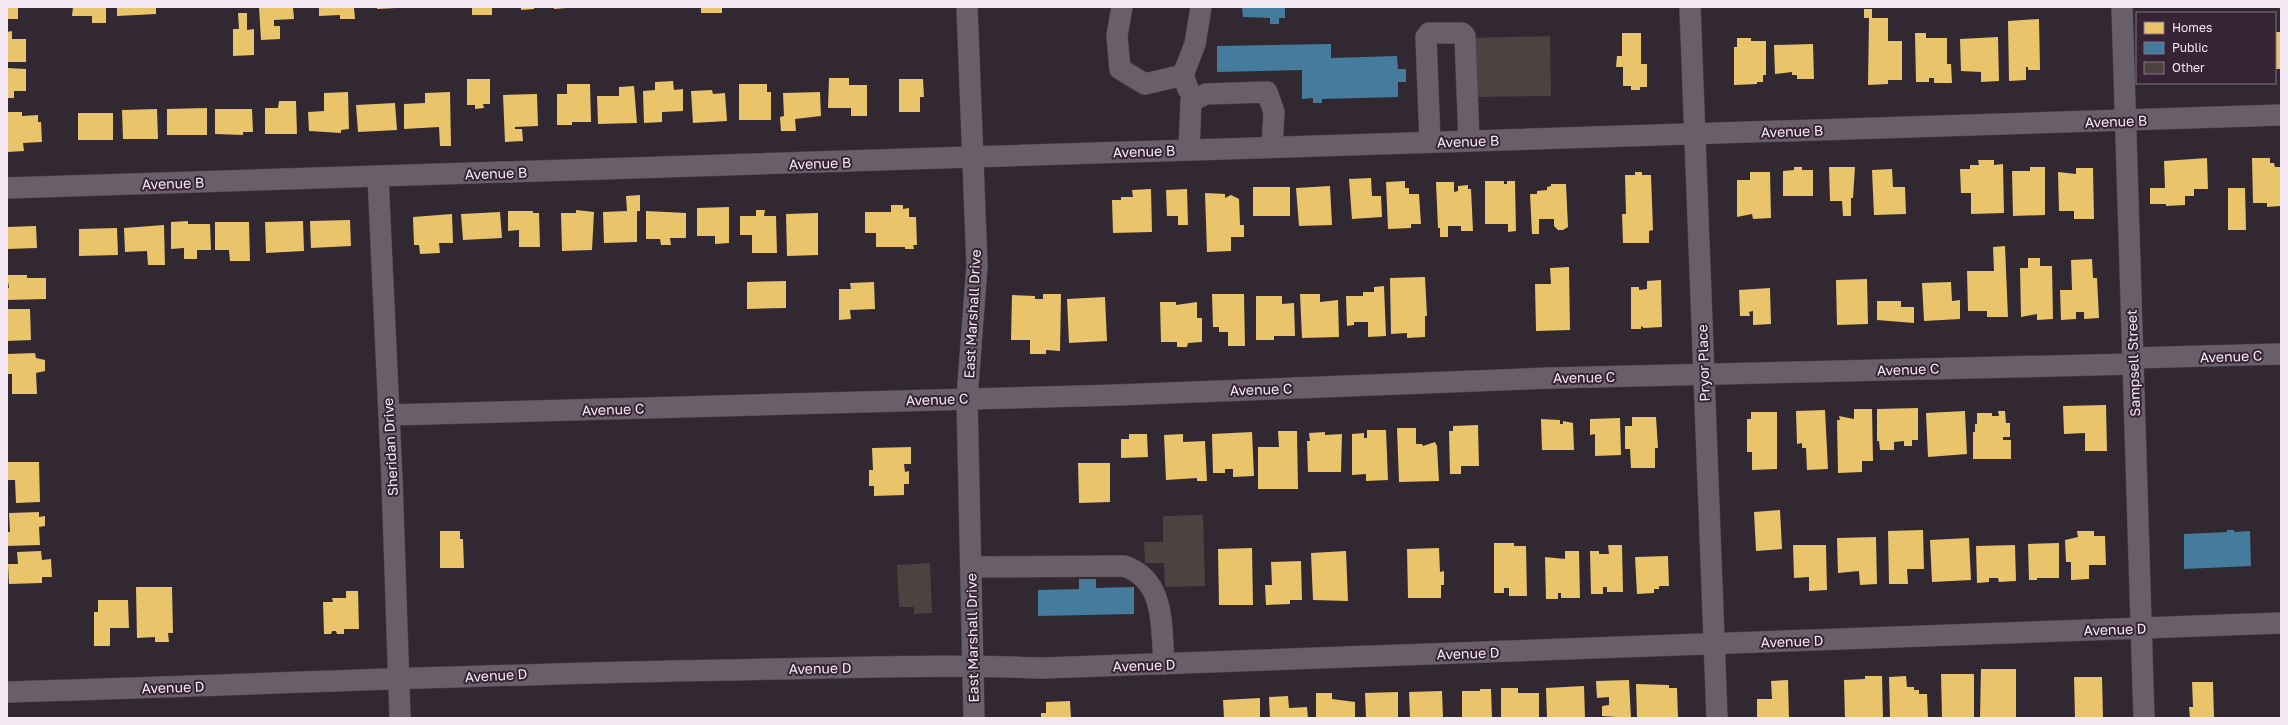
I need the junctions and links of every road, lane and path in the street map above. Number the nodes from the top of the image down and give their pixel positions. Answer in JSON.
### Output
{"nodes":[{"id":1,"x":967,"y":7,"type":"edge"},
{"id":2,"x":1122,"y":7,"type":"edge"},
{"id":3,"x":1202,"y":7,"type":"edge"},
{"id":4,"x":1690,"y":7,"type":"edge"},
{"id":5,"x":2122,"y":7,"type":"edge"},
{"id":6,"x":1183,"y":75,"type":"junction"},
{"id":7,"x":1192,"y":101,"type":"junction"},
{"id":8,"x":2281,"y":115,"type":"edge"},
{"id":9,"x":2125,"y":121,"type":"junction"},
{"id":10,"x":1695,"y":134,"type":"junction"},
{"id":11,"x":1469,"y":141,"type":"junction"},
{"id":12,"x":1430,"y":142,"type":"junction"},
{"id":13,"x":1272,"y":147,"type":"junction"},
{"id":14,"x":1189,"y":150,"type":"junction"},
{"id":15,"x":973,"y":158,"type":"junction"},
{"id":16,"x":378,"y":177,"type":"junction"},
{"id":17,"x":7,"y":188,"type":"edge"},
{"id":18,"x":2281,"y":354,"type":"edge"},
{"id":19,"x":2133,"y":361,"type":"junction"},
{"id":20,"x":1703,"y":374,"type":"junction"},
{"id":21,"x":967,"y":398,"type":"junction"},
{"id":22,"x":389,"y":415,"type":"junction"},
{"id":23,"x":971,"y":567,"type":"junction"},
{"id":24,"x":2281,"y":623,"type":"edge"},
{"id":25,"x":2142,"y":628,"type":"junction"},
{"id":26,"x":1715,"y":643,"type":"junction"},
{"id":27,"x":1164,"y":664,"type":"junction"},
{"id":28,"x":972,"y":666,"type":"junction"},
{"id":29,"x":398,"y":680,"type":"junction"},
{"id":30,"x":7,"y":692,"type":"edge"},
{"id":31,"x":400,"y":718,"type":"edge"},
{"id":32,"x":974,"y":718,"type":"edge"},
{"id":33,"x":1717,"y":718,"type":"edge"},
{"id":34,"x":2144,"y":718,"type":"edge"}],
"edges":[{"from":1,"to":15,"type":"street","name":"East Marshall Drive"},
{"from":2,"to":6,"type":"street"},
{"from":3,"to":6,"type":"street"},
{"from":4,"to":10,"type":"street","name":"Pryor Place"},
{"from":5,"to":9,"type":"street","name":"Sampsell Street"},
{"from":6,"to":7,"type":"street"},
{"from":7,"to":13,"type":"street"},
{"from":7,"to":14,"type":"street"},
{"from":8,"to":9,"type":"street","name":"Avenue B"},
{"from":9,"to":10,"type":"street","name":"Avenue B"},
{"from":9,"to":19,"type":"street","name":"Sampsell Street"},
{"from":10,"to":11,"type":"street","name":"Avenue B"},
{"from":10,"to":20,"type":"street","name":"Pryor Place"},
{"from":11,"to":12,"type":"street","name":"Avenue B"},
{"from":11,"to":12,"type":"street"},
{"from":12,"to":13,"type":"street","name":"Avenue B"},
{"from":13,"to":14,"type":"street","name":"Avenue B"},
{"from":14,"to":15,"type":"street","name":"Avenue B"},
{"from":15,"to":16,"type":"street","name":"Avenue B"},
{"from":15,"to":21,"type":"street","name":"East Marshall Drive"},
{"from":16,"to":17,"type":"street","name":"Avenue B"},
{"from":16,"to":22,"type":"street","name":"Sheridan Drive"},
{"from":18,"to":19,"type":"street","name":"Avenue C"},
{"from":19,"to":20,"type":"street","name":"Avenue C"},
{"from":19,"to":25,"type":"street","name":"Sampsell Street"},
{"from":20,"to":21,"type":"street","name":"Avenue C"},
{"from":20,"to":26,"type":"street","name":"Pryor Place"},
{"from":21,"to":22,"type":"street","name":"Avenue C"},
{"from":21,"to":23,"type":"street","name":"East Marshall Drive"},
{"from":22,"to":29,"type":"street","name":"Sheridan Drive"},
{"from":23,"to":27,"type":"street"},
{"from":23,"to":28,"type":"street","name":"East Marshall Drive"},
{"from":24,"to":25,"type":"street","name":"Avenue D"},
{"from":25,"to":26,"type":"street","name":"Avenue D"},
{"from":25,"to":34,"type":"street","name":"Sampsell Street"},
{"from":26,"to":27,"type":"street","name":"Avenue D"},
{"from":26,"to":33,"type":"street","name":"Pryor Place"},
{"from":27,"to":28,"type":"street","name":"Avenue D"},
{"from":28,"to":29,"type":"street","name":"Avenue D"},
{"from":28,"to":32,"type":"street","name":"East Marshall Drive"},
{"from":29,"to":30,"type":"street","name":"Avenue D"},
{"from":29,"to":31,"type":"street","name":"Sheridan Drive"}]}
